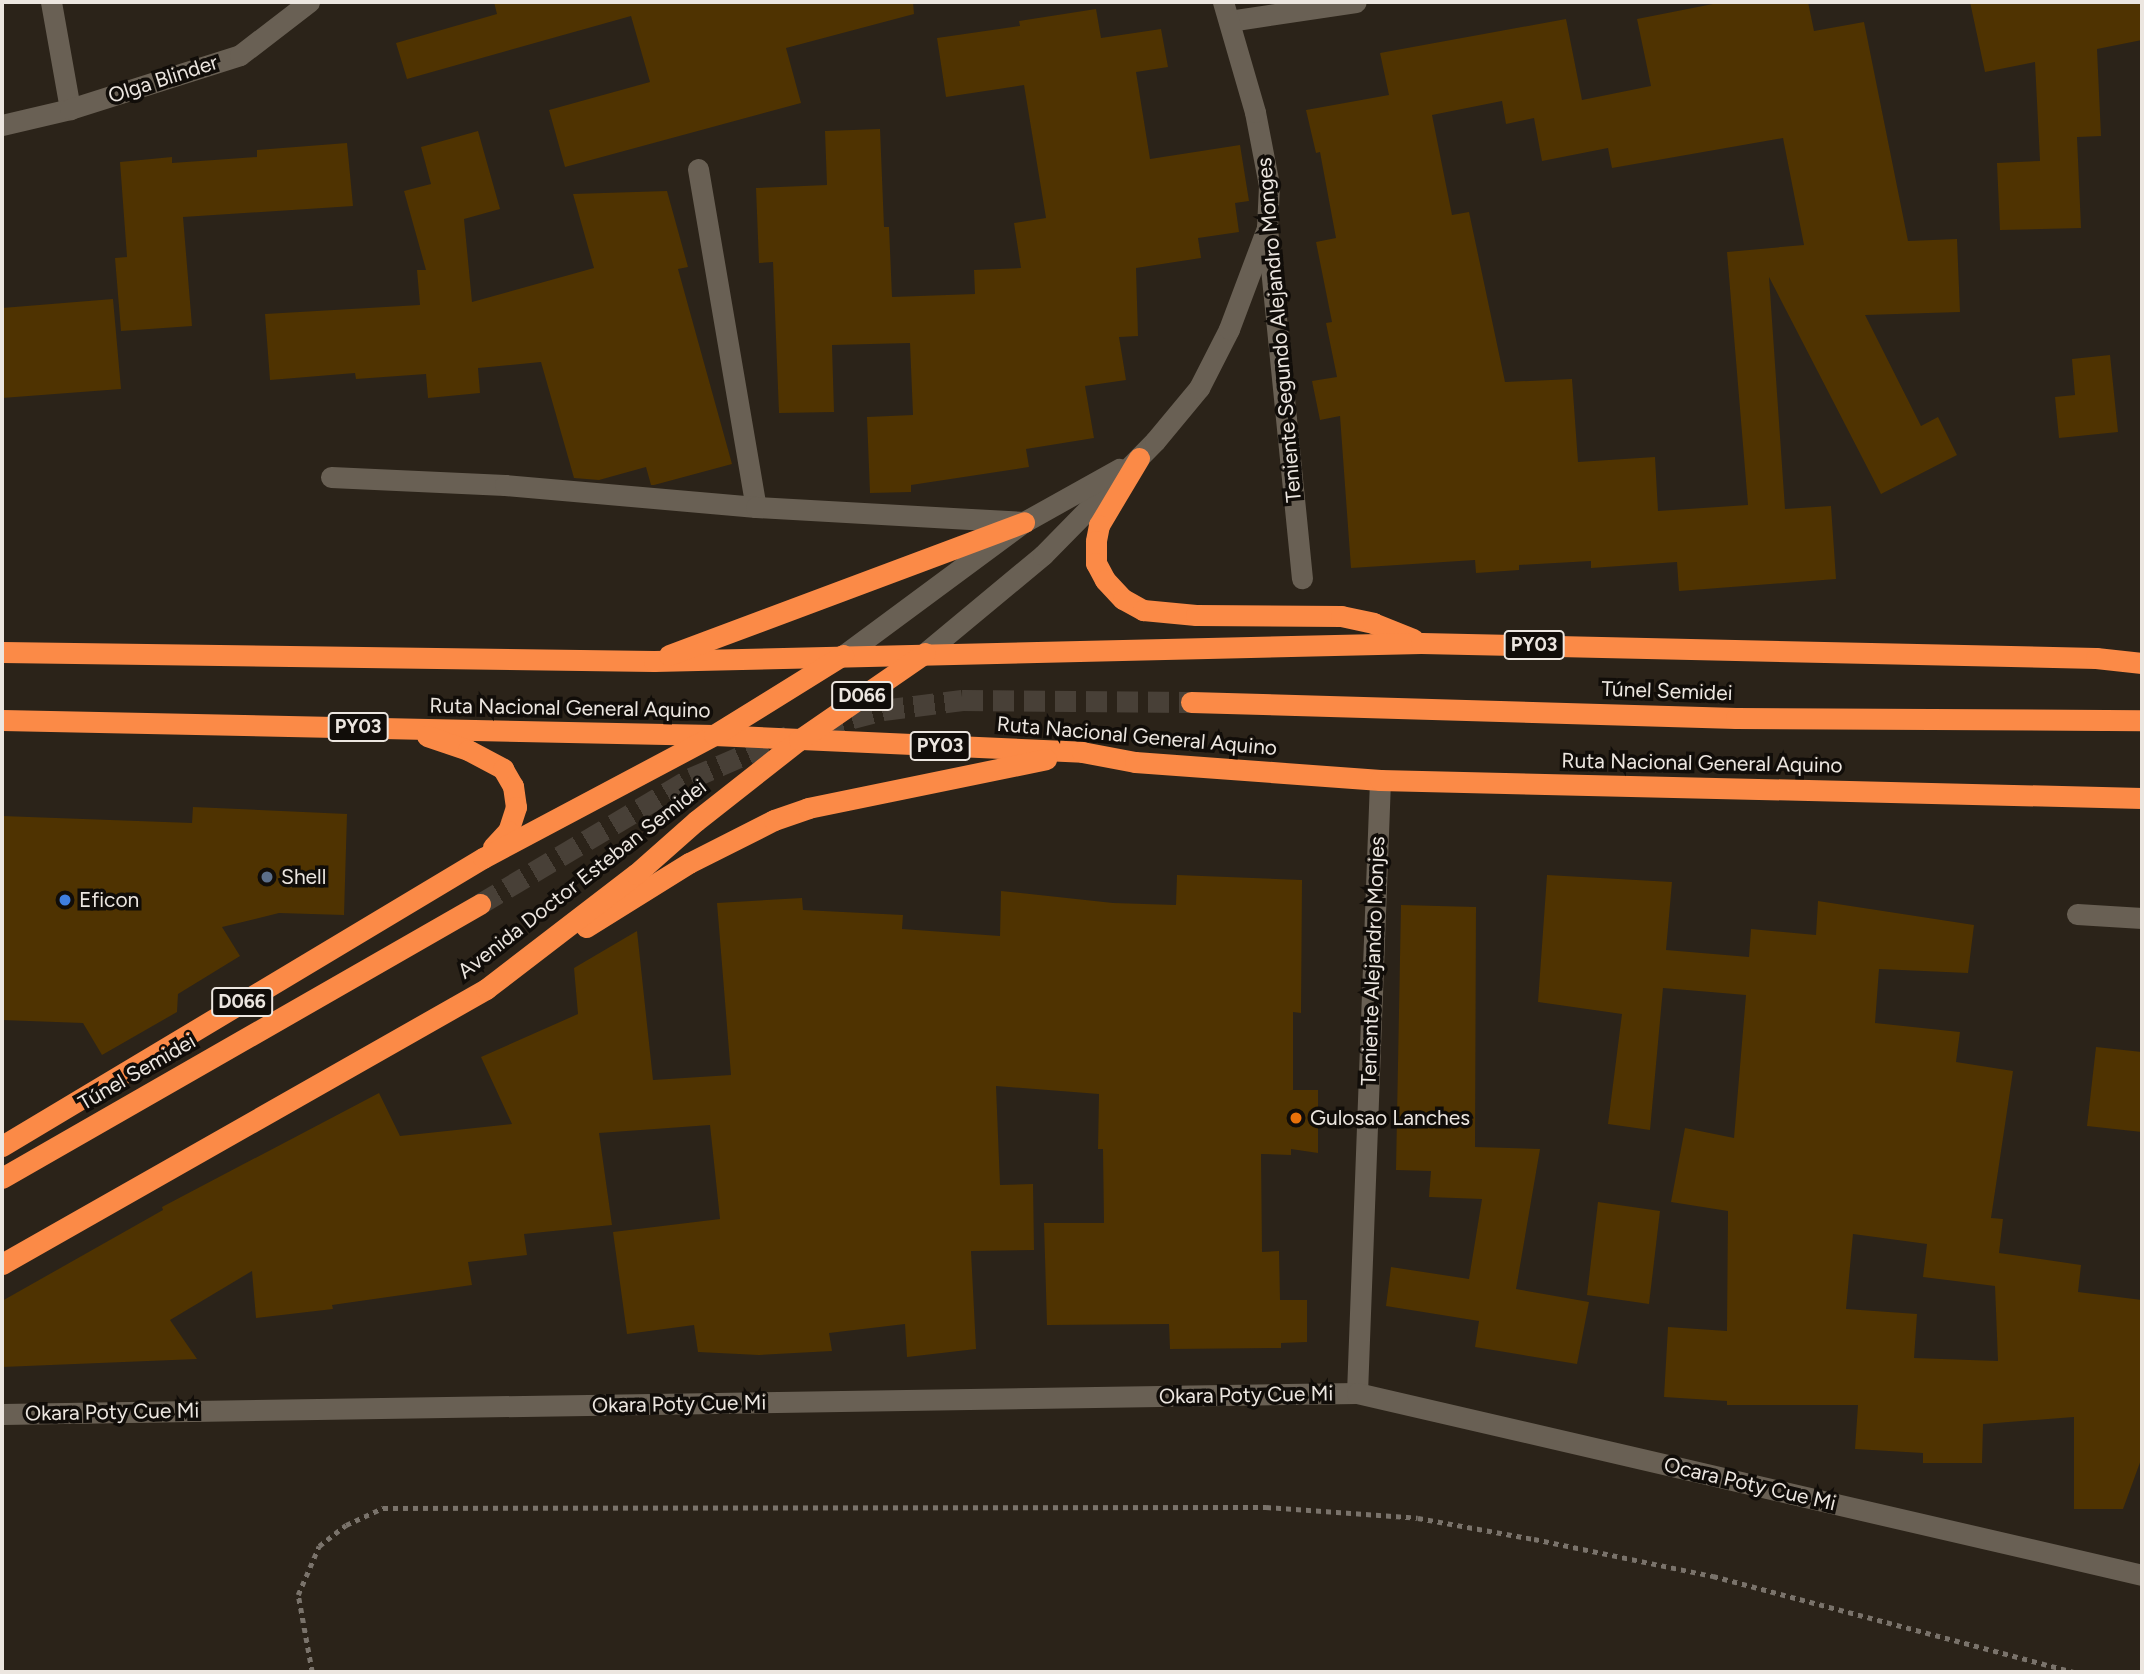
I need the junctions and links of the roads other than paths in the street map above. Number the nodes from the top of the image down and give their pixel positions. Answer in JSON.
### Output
{"nodes":[{"id":1,"x":51,"y":2,"type":"edge"},
{"id":2,"x":309,"y":2,"type":"edge"},
{"id":3,"x":1356,"y":2,"type":"edge"},
{"id":4,"x":1226,"y":12,"type":"edge"},
{"id":5,"x":70,"y":109,"type":"junction"},
{"id":6,"x":2,"y":125,"type":"edge"},
{"id":7,"x":698,"y":169,"type":"dead end"},
{"id":8,"x":1266,"y":228,"type":"junction"},
{"id":9,"x":1139,"y":458,"type":"junction"},
{"id":10,"x":331,"y":477,"type":"dead end"},
{"id":11,"x":756,"y":508,"type":"junction"},
{"id":12,"x":1024,"y":522,"type":"junction"},
{"id":13,"x":1303,"y":578,"type":"dead end"},
{"id":14,"x":1421,"y":643,"type":"junction"},
{"id":15,"x":2,"y":652,"type":"edge"},
{"id":16,"x":925,"y":653,"type":"junction"},
{"id":17,"x":844,"y":655,"type":"junction"},
{"id":18,"x":654,"y":661,"type":"junction"},
{"id":19,"x":2142,"y":663,"type":"edge"},
{"id":20,"x":1191,"y":702,"type":"tunnel mouth"},
{"id":21,"x":2,"y":720,"type":"edge"},
{"id":22,"x":2142,"y":720,"type":"edge"},
{"id":23,"x":402,"y":728,"type":"junction"},
{"id":24,"x":714,"y":735,"type":"junction"},
{"id":25,"x":799,"y":740,"type":"junction"},
{"id":26,"x":1082,"y":752,"type":"junction"},
{"id":27,"x":1380,"y":780,"type":"junction"},
{"id":28,"x":2142,"y":798,"type":"edge"},
{"id":29,"x":482,"y":858,"type":"junction"},
{"id":30,"x":480,"y":904,"type":"tunnel mouth"},
{"id":31,"x":2077,"y":914,"type":"dead end"},
{"id":32,"x":2142,"y":918,"type":"edge"},
{"id":33,"x":486,"y":989,"type":"junction"},
{"id":34,"x":2,"y":1146,"type":"edge"},
{"id":35,"x":2,"y":1178,"type":"edge"},
{"id":36,"x":2,"y":1264,"type":"edge"},
{"id":37,"x":1357,"y":1393,"type":"junction"},
{"id":38,"x":2,"y":1414,"type":"edge"},
{"id":39,"x":2142,"y":1575,"type":"edge"}],
"edges":[{"from":1,"to":5,"type":"street"},
{"from":2,"to":5,"type":"street","name":"Olga Blinder"},
{"from":3,"to":4,"type":"street"},
{"from":4,"to":8,"type":"street","name":"Teniente Segundo Alejandro Monges"},
{"from":5,"to":6,"type":"street","name":"Olga Blinder"},
{"from":7,"to":11,"type":"street"},
{"from":8,"to":9,"type":"street","name":"Avenida Doctor Esteban Semidei"},
{"from":8,"to":13,"type":"street","name":"Teniente Segundo Alejandro Monges"},
{"from":9,"to":12,"type":"street","name":"Avenida Doctor Esteban Semidei"},
{"from":9,"to":14,"type":"highway"},
{"from":9,"to":16,"type":"street","name":"Avenida Doctor Esteban Semidei"},
{"from":10,"to":11,"type":"street"},
{"from":11,"to":12,"type":"street"},
{"from":12,"to":17,"type":"street","name":"Avenida Doctor Esteban Semidei"},
{"from":12,"to":18,"type":"highway"},
{"from":14,"to":16,"type":"highway","number":"PY03"},
{"from":14,"to":19,"type":"highway","number":"PY03"},
{"from":15,"to":18,"type":"highway","number":"PY03"},
{"from":16,"to":17,"type":"highway","number":"PY03"},
{"from":16,"to":25,"type":"highway","name":"Avenida Doctor Esteban Semidei","number":"D066"},
{"from":17,"to":18,"type":"highway","number":"PY03"},
{"from":17,"to":24,"type":"highway","name":"Avenida Doctor Esteban Semidei","number":"D066"},
{"from":20,"to":22,"type":"highway","name":"Túnel Semidei"},
{"from":21,"to":23,"type":"highway","name":"Ruta Nacional General Aquino","number":"PY03"},
{"from":23,"to":24,"type":"highway","name":"Ruta Nacional General Aquino","number":"PY03"},
{"from":23,"to":29,"type":"highway"},
{"from":24,"to":25,"type":"highway","name":"Ruta Nacional General Aquino","number":"PY03"},
{"from":24,"to":29,"type":"highway","number":"D066"},
{"from":25,"to":26,"type":"highway","name":"Ruta Nacional General Aquino","number":"PY03"},
{"from":25,"to":33,"type":"highway","name":"Avenida Doctor Esteban Semidei","number":"D066"},
{"from":26,"to":27,"type":"highway","name":"Ruta Nacional General Aquino","number":"PY03"},
{"from":26,"to":33,"type":"highway"},
{"from":27,"to":28,"type":"highway","name":"Ruta Nacional General Aquino","number":"PY03"},
{"from":27,"to":37,"type":"street","name":"Teniente Alejandro Monjes"},
{"from":29,"to":34,"type":"highway","number":"D066"},
{"from":30,"to":35,"type":"highway","name":"Túnel Semidei"},
{"from":31,"to":32,"type":"street"},
{"from":33,"to":36,"type":"highway","name":"Avenida Doctor Esteban Semidei","number":"D066"},
{"from":37,"to":38,"type":"street","name":"Okara Poty Cue Mi"},
{"from":37,"to":39,"type":"street","name":"Ocara Poty Cue Mi"}]}
